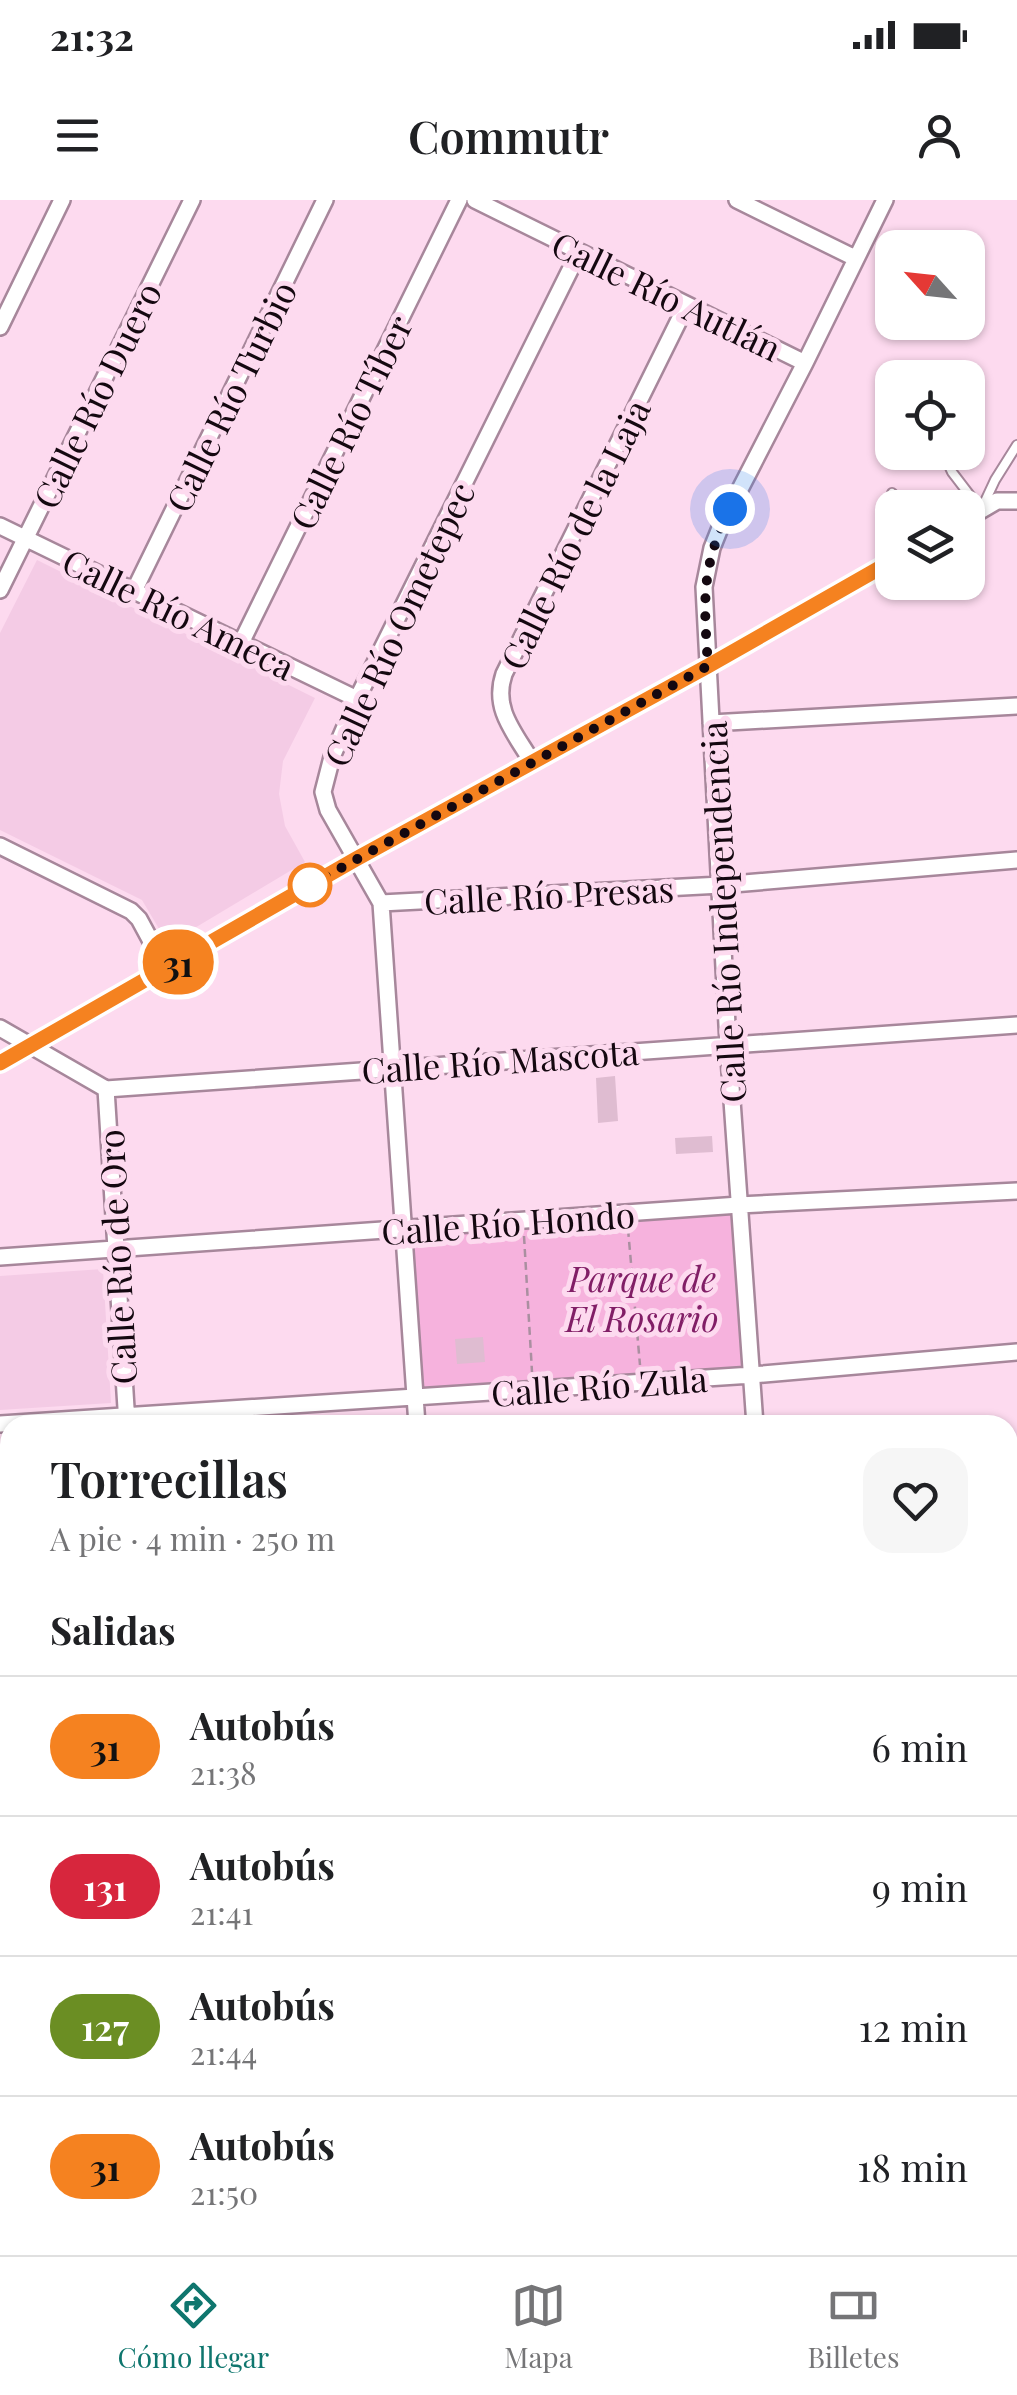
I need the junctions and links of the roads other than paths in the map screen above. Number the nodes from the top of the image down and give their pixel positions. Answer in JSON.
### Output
{"nodes":[{"id":1,"x":62,"y":200,"type":"edge"},
{"id":2,"x":192,"y":200,"type":"edge"},
{"id":3,"x":326,"y":200,"type":"edge"},
{"id":4,"x":458,"y":200,"type":"edge"},
{"id":5,"x":476,"y":200,"type":"edge"},
{"id":6,"x":738,"y":200,"type":"edge"},
{"id":7,"x":885,"y":200,"type":"edge"},
{"id":8,"x":580,"y":252,"type":"junction"},
{"id":9,"x":856,"y":258,"type":"junction"},
{"id":10,"x":686,"y":306,"type":"junction"},
{"id":11,"x":0,"y":326,"type":"edge"},
{"id":12,"x":806,"y":363,"type":"junction"},
{"id":13,"x":1017,"y":445,"type":"edge"},
{"id":14,"x":985,"y":496,"type":"edge"},
{"id":15,"x":1017,"y":501,"type":"edge"},
{"id":16,"x":985,"y":508,"type":"edge"},
{"id":17,"x":0,"y":526,"type":"edge"},
{"id":18,"x":25,"y":538,"type":"junction"},
{"id":19,"x":875,"y":571,"type":"edge"},
{"id":20,"x":0,"y":590,"type":"edge"},
{"id":21,"x":134,"y":591,"type":"junction"},
{"id":22,"x":241,"y":643,"type":"junction"},
{"id":23,"x":708,"y":666,"type":"junction"},
{"id":24,"x":357,"y":699,"type":"junction"},
{"id":25,"x":1017,"y":706,"type":"edge"},
{"id":26,"x":711,"y":723,"type":"junction"},
{"id":27,"x":532,"y":762,"type":"junction"},
{"id":28,"x":0,"y":846,"type":"edge"},
{"id":29,"x":356,"y":859,"type":"junction"},
{"id":30,"x":1017,"y":860,"type":"edge"},
{"id":31,"x":721,"y":886,"type":"junction"},
{"id":32,"x":381,"y":903,"type":"junction"},
{"id":33,"x":166,"y":968,"type":"junction"},
{"id":34,"x":1017,"y":1025,"type":"edge"},
{"id":35,"x":0,"y":1028,"type":"edge"},
{"id":36,"x":32,"y":1044,"type":"junction"},
{"id":37,"x":728,"y":1044,"type":"junction"},
{"id":38,"x":0,"y":1063,"type":"edge"},
{"id":39,"x":392,"y":1068,"type":"junction"},
{"id":40,"x":106,"y":1089,"type":"junction"},
{"id":41,"x":1017,"y":1192,"type":"edge"},
{"id":42,"x":739,"y":1205,"type":"junction"},
{"id":43,"x":404,"y":1229,"type":"junction"},
{"id":44,"x":116,"y":1249,"type":"junction"},
{"id":45,"x":0,"y":1257,"type":"edge"},
{"id":46,"x":1017,"y":1352,"type":"edge"},
{"id":47,"x":752,"y":1375,"type":"junction"},
{"id":48,"x":415,"y":1397,"type":"junction"},
{"id":49,"x":127,"y":1415,"type":"edge"},
{"id":50,"x":190,"y":1415,"type":"edge"},
{"id":51,"x":416,"y":1415,"type":"edge"},
{"id":52,"x":754,"y":1415,"type":"edge"}],
"edges":[{"from":1,"to":11,"type":"street"},
{"from":2,"to":18,"type":"street","name":"Calle Río Duero"},
{"from":3,"to":21,"type":"street","name":"Calle Río Turbio"},
{"from":4,"to":22,"type":"street","name":"Calle Río Tíber"},
{"from":5,"to":8,"type":"street","name":"Calle Río Autlán"},
{"from":6,"to":9,"type":"street"},
{"from":7,"to":9,"type":"street","name":"Calle Río Independencia"},
{"from":8,"to":10,"type":"street","name":"Calle Río Autlán"},
{"from":8,"to":24,"type":"street","name":"Calle Río Ometepec"},
{"from":9,"to":12,"type":"street","name":"Calle Río Independencia"},
{"from":10,"to":12,"type":"street","name":"Calle Río Autlán"},
{"from":10,"to":27,"type":"street","name":"Calle Río de la Laja"},
{"from":12,"to":23,"type":"street","name":"Calle Río Independencia"},
{"from":13,"to":14,"type":"lane"},
{"from":15,"to":16,"type":"street"},
{"from":17,"to":18,"type":"street","name":"Calle Río Ameca"},
{"from":18,"to":20,"type":"street","name":"Calle Río Duero"},
{"from":18,"to":21,"type":"street","name":"Calle Río Ameca"},
{"from":19,"to":23,"type":"street"},
{"from":21,"to":22,"type":"street","name":"Calle Río Ameca"},
{"from":22,"to":24,"type":"street","name":"Calle Río Ameca"},
{"from":23,"to":26,"type":"street","name":"Calle Río Independencia"},
{"from":23,"to":27,"type":"street"},
{"from":24,"to":29,"type":"street","name":"Calle Río Ometepec"},
{"from":25,"to":26,"type":"street"},
{"from":26,"to":31,"type":"street","name":"Calle Río Independencia"},
{"from":27,"to":29,"type":"street"},
{"from":28,"to":33,"type":"street"},
{"from":29,"to":32,"type":"street","name":"Calle Río Ometepec"},
{"from":29,"to":33,"type":"street"},
{"from":30,"to":31,"type":"street","name":"Calle Río Presas"},
{"from":31,"to":32,"type":"street","name":"Calle Río Presas"},
{"from":31,"to":37,"type":"street","name":"Calle Río Independencia"},
{"from":32,"to":39,"type":"street","name":"Calle Río Ometepec"},
{"from":33,"to":36,"type":"street"},
{"from":34,"to":37,"type":"street","name":"Calle Río Mascota"},
{"from":35,"to":36,"type":"street"},
{"from":36,"to":38,"type":"street"},
{"from":36,"to":40,"type":"street"},
{"from":37,"to":39,"type":"street","name":"Calle Río Mascota"},
{"from":37,"to":42,"type":"street","name":"Calle Río Independencia"},
{"from":39,"to":40,"type":"street","name":"Calle Río Mascota"},
{"from":39,"to":43,"type":"street","name":"Calle Río Ometepec"},
{"from":40,"to":44,"type":"street","name":"Calle Río de Oro"},
{"from":41,"to":42,"type":"street","name":"Calle Río Hondo"},
{"from":42,"to":43,"type":"street","name":"Calle Río Hondo"},
{"from":42,"to":47,"type":"street","name":"Calle Río Independencia"},
{"from":43,"to":44,"type":"street","name":"Calle Río Hondo"},
{"from":43,"to":48,"type":"street","name":"Calle Río Ometepec"},
{"from":44,"to":45,"type":"street","name":"Calle Río Hondo"},
{"from":44,"to":49,"type":"street","name":"Calle Río de Oro"},
{"from":46,"to":47,"type":"street","name":"Calle Río Zula"},
{"from":47,"to":48,"type":"street","name":"Calle Río Zula"},
{"from":47,"to":52,"type":"street","name":"Calle Río Independencia"},
{"from":48,"to":50,"type":"street","name":"Calle Río Zula"},
{"from":48,"to":51,"type":"street","name":"Calle Río Ometepec"}]}
